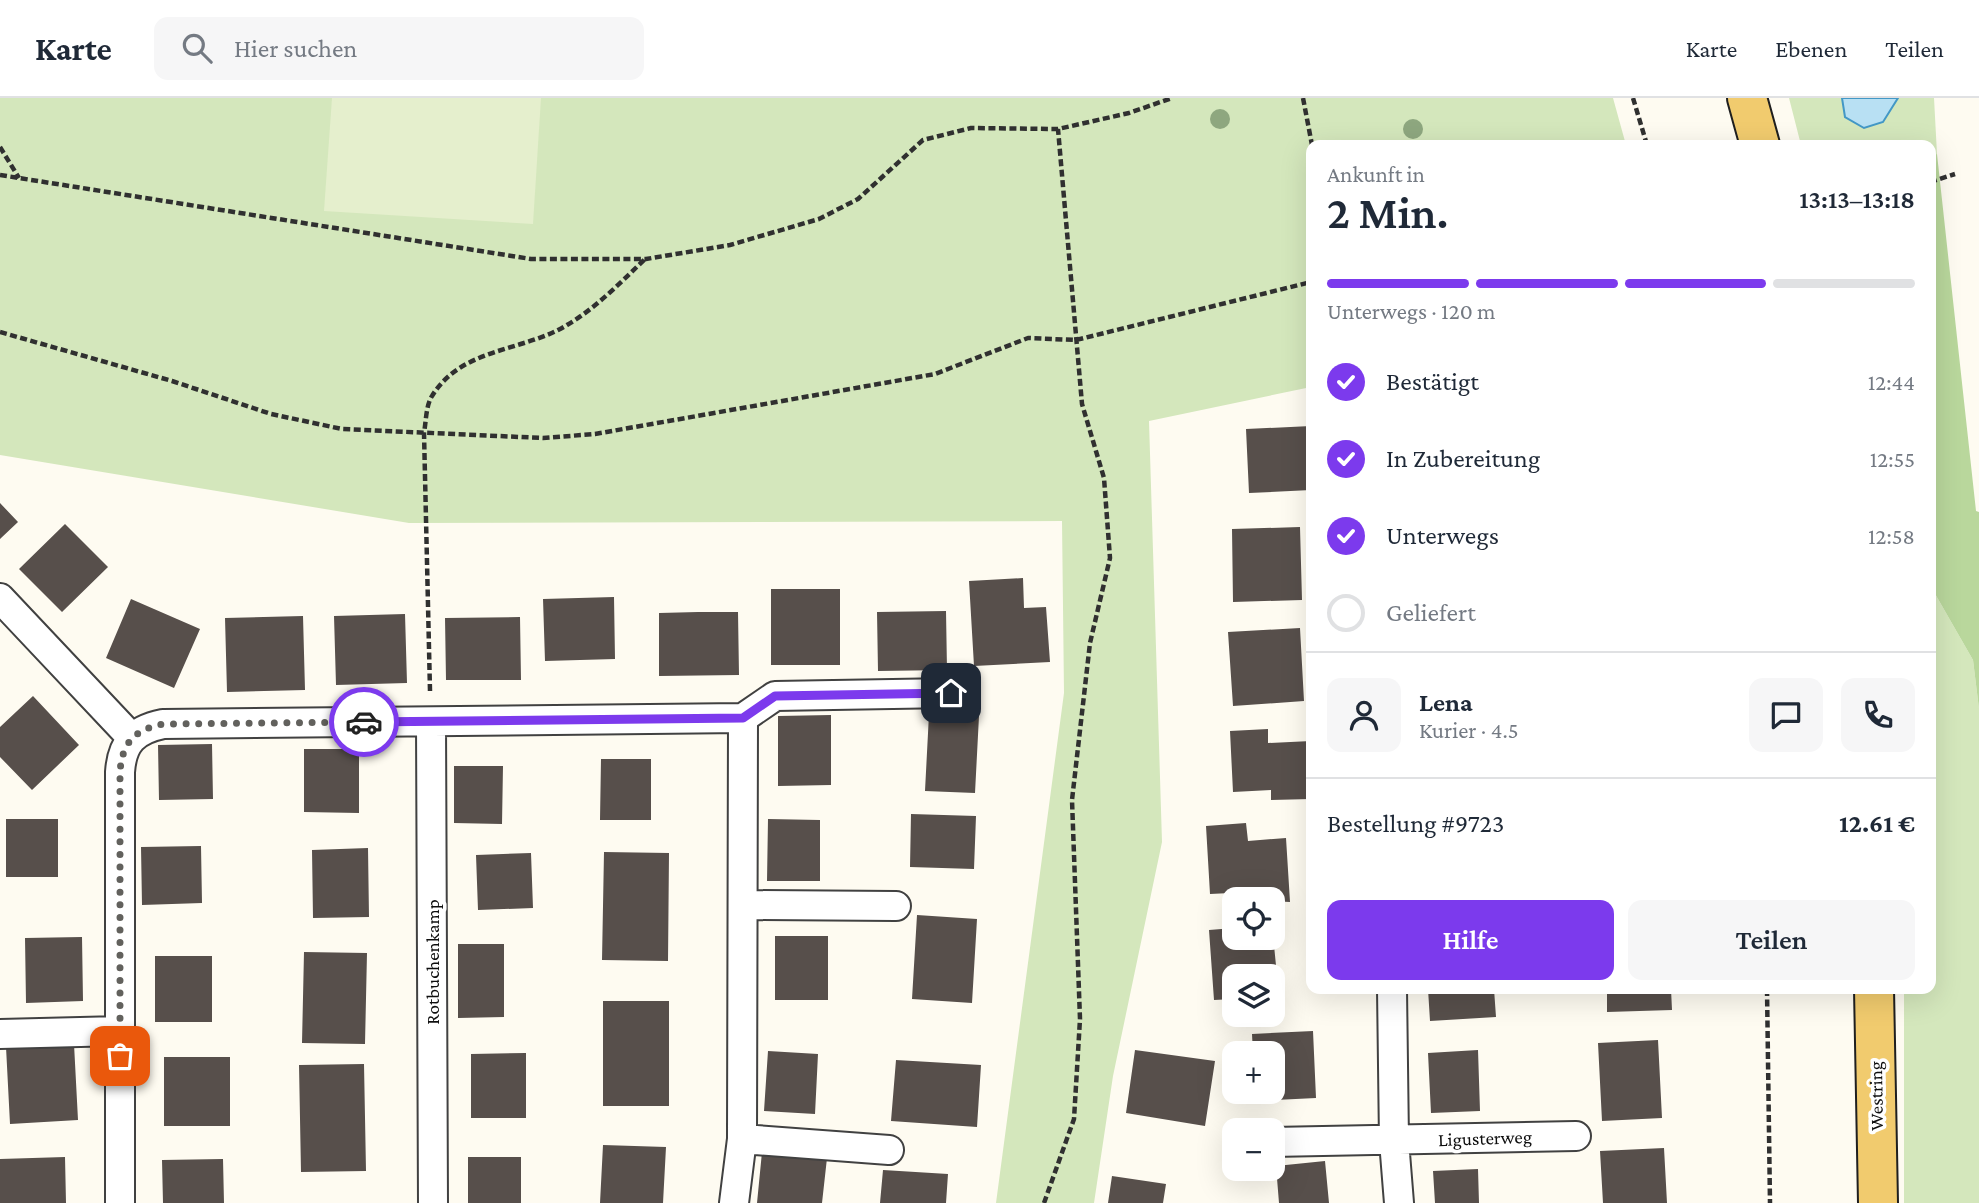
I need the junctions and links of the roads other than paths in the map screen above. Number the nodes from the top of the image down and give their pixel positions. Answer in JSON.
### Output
{"nodes":[{"id":1,"x":1747,"y":98,"type":"edge"},
{"id":2,"x":1759,"y":140,"type":"edge"},
{"id":3,"x":0,"y":598,"type":"edge"},
{"id":4,"x":951,"y":693,"type":"dead end"},
{"id":5,"x":743,"y":718,"type":"junction"},
{"id":6,"x":430,"y":722,"type":"junction"},
{"id":7,"x":131,"y":737,"type":"junction"},
{"id":8,"x":744,"y":905,"type":"junction"},
{"id":9,"x":896,"y":906,"type":"dead end"},
{"id":10,"x":1392,"y":994,"type":"edge"},
{"id":11,"x":1874,"y":994,"type":"edge"},
{"id":12,"x":120,"y":1031,"type":"junction"},
{"id":13,"x":0,"y":1034,"type":"edge"},
{"id":14,"x":1576,"y":1136,"type":"dead end"},
{"id":15,"x":742,"y":1139,"type":"junction"},
{"id":16,"x":1394,"y":1141,"type":"junction"},
{"id":17,"x":1285,"y":1142,"type":"edge"},
{"id":18,"x":889,"y":1150,"type":"dead end"},
{"id":19,"x":120,"y":1203,"type":"edge"},
{"id":20,"x":433,"y":1203,"type":"edge"},
{"id":21,"x":734,"y":1203,"type":"edge"},
{"id":22,"x":1399,"y":1203,"type":"edge"},
{"id":23,"x":1878,"y":1203,"type":"edge"}],
"edges":[{"from":1,"to":2,"type":"main road"},
{"from":3,"to":7,"type":"street"},
{"from":4,"to":5,"type":"street"},
{"from":5,"to":6,"type":"street"},
{"from":5,"to":8,"type":"street"},
{"from":6,"to":7,"type":"street"},
{"from":6,"to":20,"type":"street","name":"Rotbuchenkamp"},
{"from":7,"to":12,"type":"street"},
{"from":8,"to":9,"type":"street"},
{"from":8,"to":15,"type":"street"},
{"from":10,"to":16,"type":"street"},
{"from":11,"to":23,"type":"main road","name":"Westring"},
{"from":12,"to":13,"type":"street"},
{"from":12,"to":19,"type":"street"},
{"from":14,"to":16,"type":"street","name":"Ligusterweg"},
{"from":15,"to":18,"type":"street"},
{"from":15,"to":21,"type":"street"},
{"from":16,"to":17,"type":"street","name":"Ligusterweg"},
{"from":16,"to":22,"type":"street"}]}
